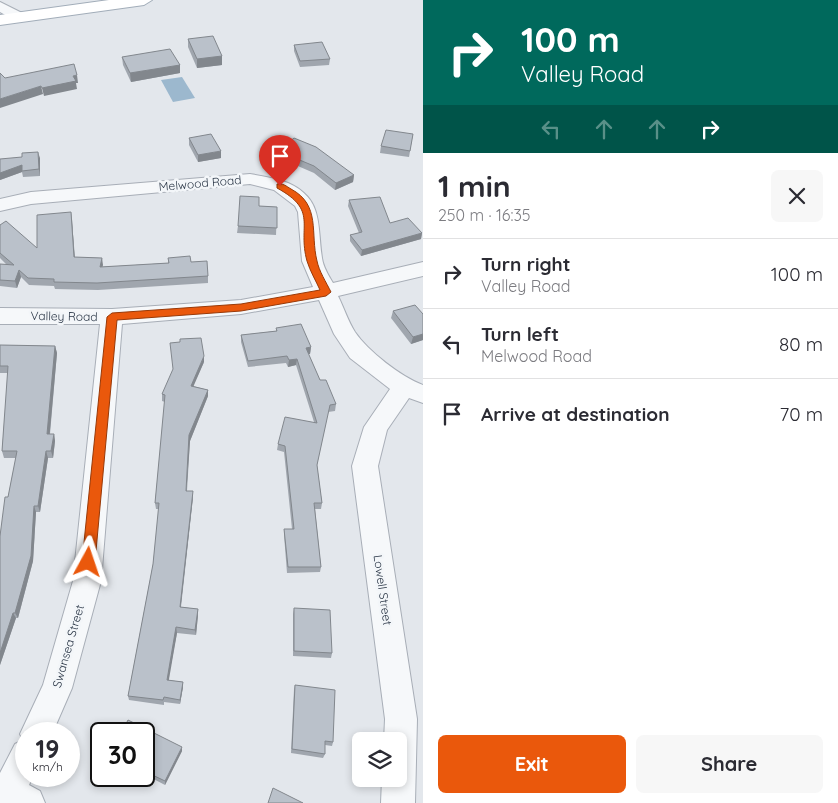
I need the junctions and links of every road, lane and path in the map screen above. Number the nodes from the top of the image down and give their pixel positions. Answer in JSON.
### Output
{"nodes":[{"id":1,"x":139,"y":0,"type":"edge"},
{"id":2,"x":144,"y":0,"type":"edge"},
{"id":3,"x":0,"y":6,"type":"edge"},
{"id":4,"x":19,"y":17,"type":"junction"},
{"id":5,"x":0,"y":20,"type":"edge"},
{"id":6,"x":0,"y":205,"type":"edge"},
{"id":7,"x":423,"y":269,"type":"edge"},
{"id":8,"x":326,"y":292,"type":"junction"},
{"id":9,"x":0,"y":316,"type":"edge"},
{"id":10,"x":112,"y":317,"type":"junction"},
{"id":11,"x":413,"y":390,"type":"edge"},
{"id":12,"x":41,"y":722,"type":"edge"},
{"id":13,"x":17,"y":787,"type":"edge"},
{"id":14,"x":13,"y":799,"type":"edge"},
{"id":15,"x":398,"y":803,"type":"edge"}],
"edges":[{"from":1,"to":2,"type":"main road"},
{"from":1,"to":4,"type":"main road"},
{"from":3,"to":4,"type":"street"},
{"from":4,"to":5,"type":"main road"},
{"from":6,"to":8,"type":"street","name":"Melwood Road"},
{"from":7,"to":8,"type":"street","name":"Valley Road"},
{"from":8,"to":10,"type":"street","name":"Valley Road"},
{"from":8,"to":11,"type":"street","name":"Melwood Road"},
{"from":9,"to":10,"type":"street","name":"Valley Road"},
{"from":10,"to":12,"type":"street","name":"Swansea Street"},
{"from":11,"to":15,"type":"street","name":"Lowell Street"},
{"from":13,"to":14,"type":"street"}]}
